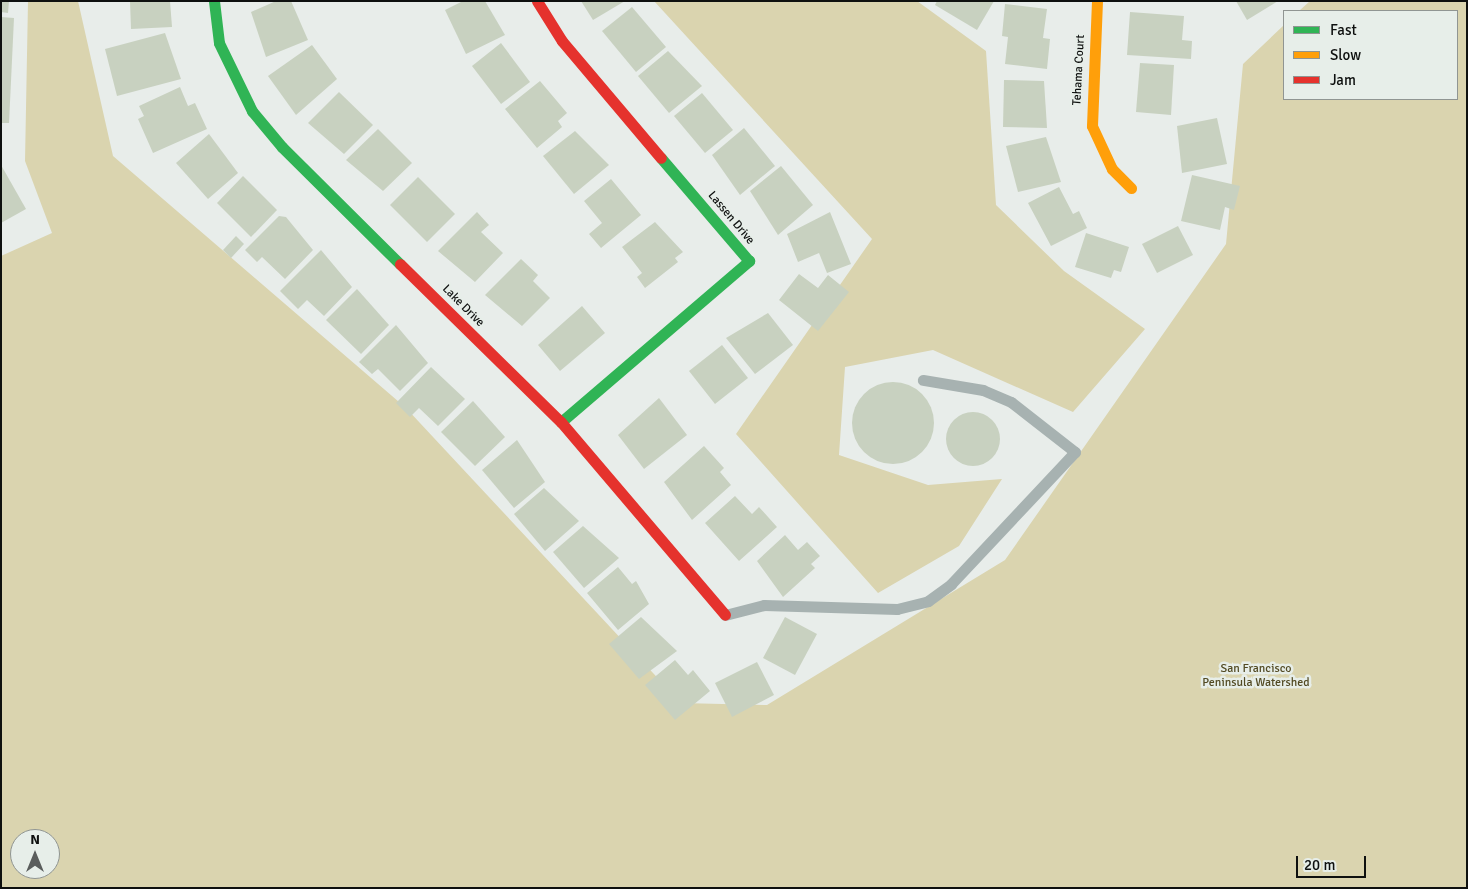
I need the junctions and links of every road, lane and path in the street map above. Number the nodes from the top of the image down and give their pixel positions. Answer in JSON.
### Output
{"nodes":[{"id":1,"x":214,"y":1,"type":"edge"},
{"id":2,"x":536,"y":1,"type":"edge"},
{"id":3,"x":1097,"y":1,"type":"edge"},
{"id":4,"x":1131,"y":188,"type":"dead end"},
{"id":5,"x":923,"y":380,"type":"dead end"},
{"id":6,"x":561,"y":422,"type":"junction"},
{"id":7,"x":725,"y":614,"type":"joint"}],
"edges":[{"from":1,"to":6,"type":"street","name":"Lake Drive"},
{"from":2,"to":6,"type":"street","name":"Lassen Drive"},
{"from":3,"to":4,"type":"street","name":"Tehama Court"},
{"from":5,"to":7,"type":"lane"},
{"from":6,"to":7,"type":"street","name":"Lake Drive"}]}
